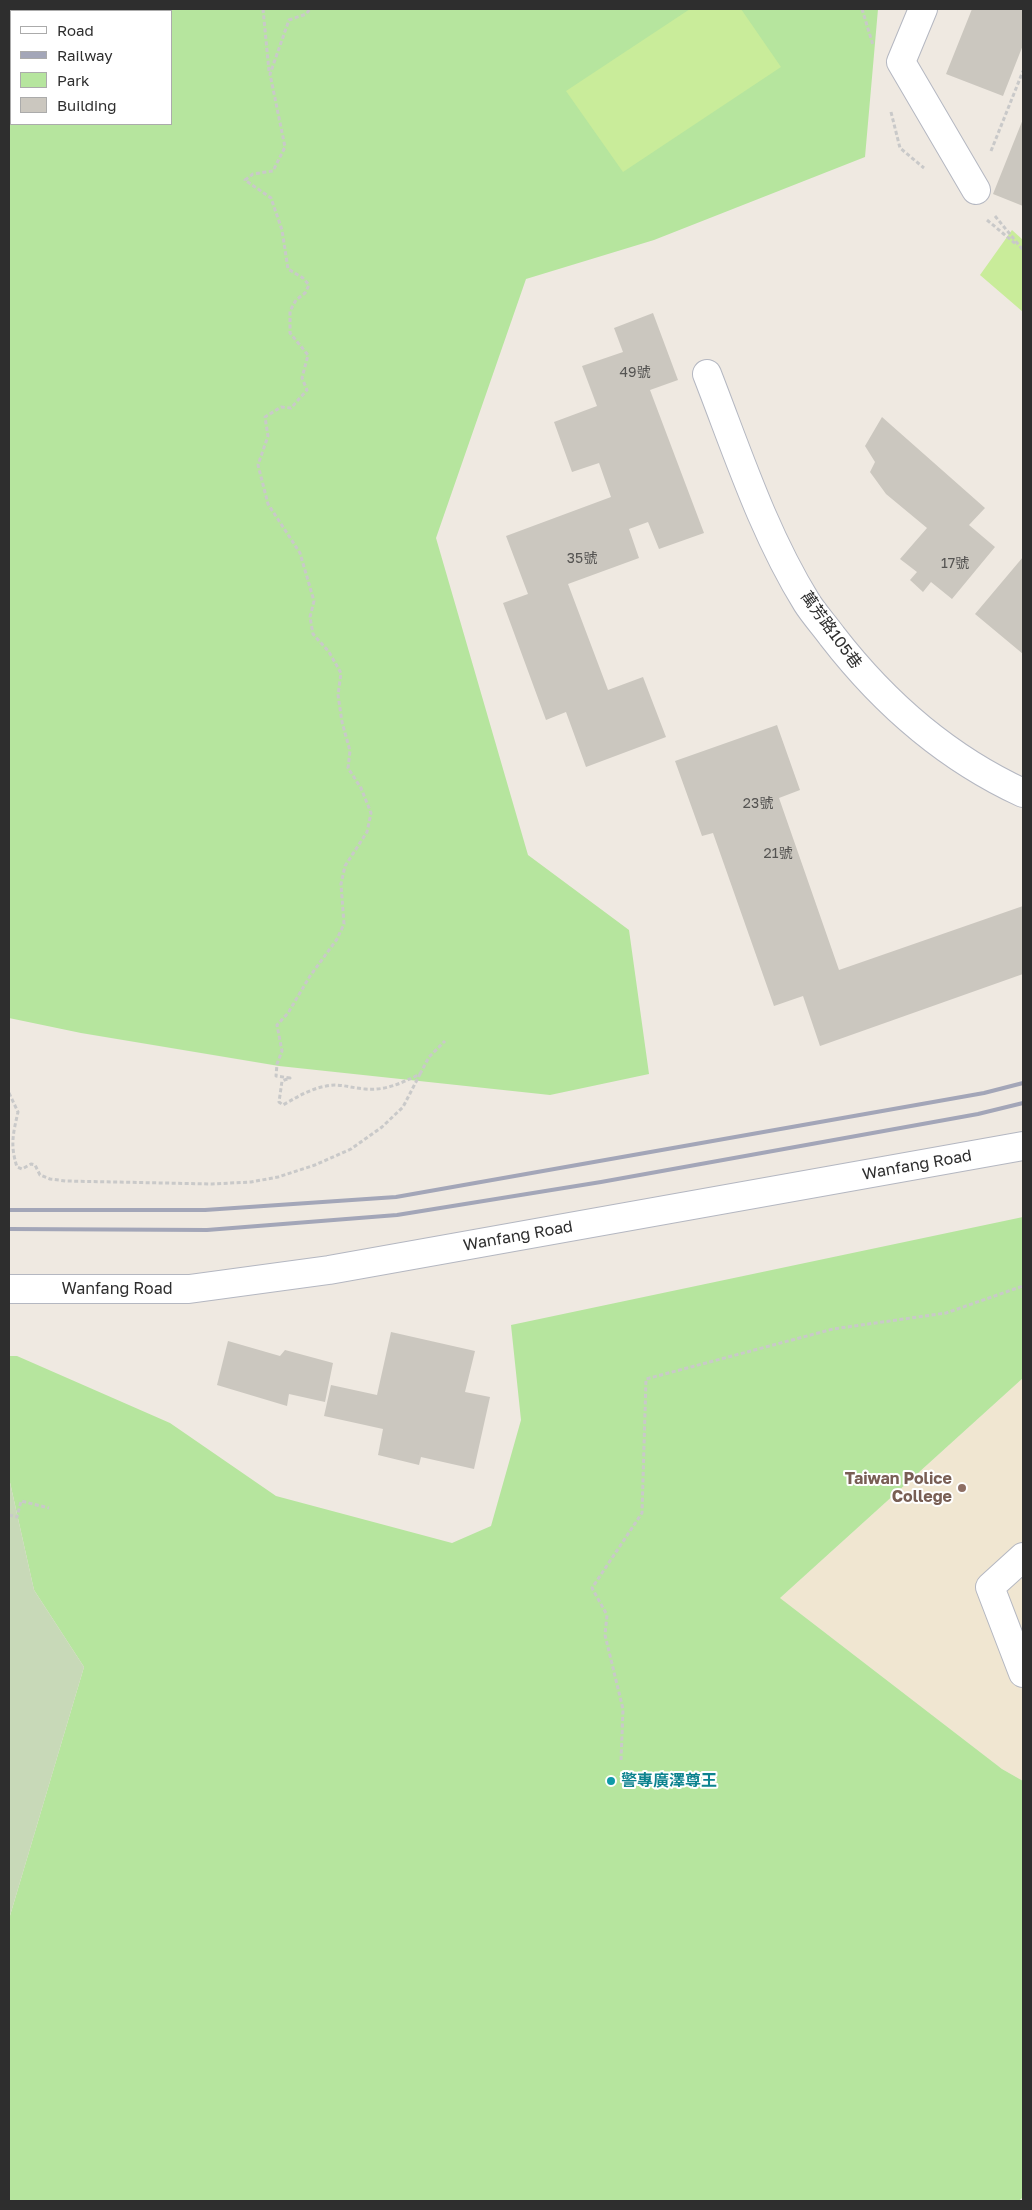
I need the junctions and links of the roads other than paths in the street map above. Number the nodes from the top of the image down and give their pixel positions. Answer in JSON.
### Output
{"nodes":[{"id":1,"x":923,"y":9,"type":"edge"},
{"id":2,"x":976,"y":190,"type":"road end"},
{"id":3,"x":707,"y":374,"type":"dead end"},
{"id":4,"x":1023,"y":793,"type":"edge"},
{"id":5,"x":1023,"y":1146,"type":"edge"},
{"id":6,"x":9,"y":1288,"type":"edge"},
{"id":7,"x":1023,"y":1557,"type":"edge"},
{"id":8,"x":1023,"y":1673,"type":"edge"}],
"edges":[{"from":1,"to":2,"type":"street"},
{"from":3,"to":4,"type":"street","name":"萬芳路105巷"},
{"from":5,"to":6,"type":"street","name":"Wanfang Road"},
{"from":7,"to":8,"type":"street"}]}
